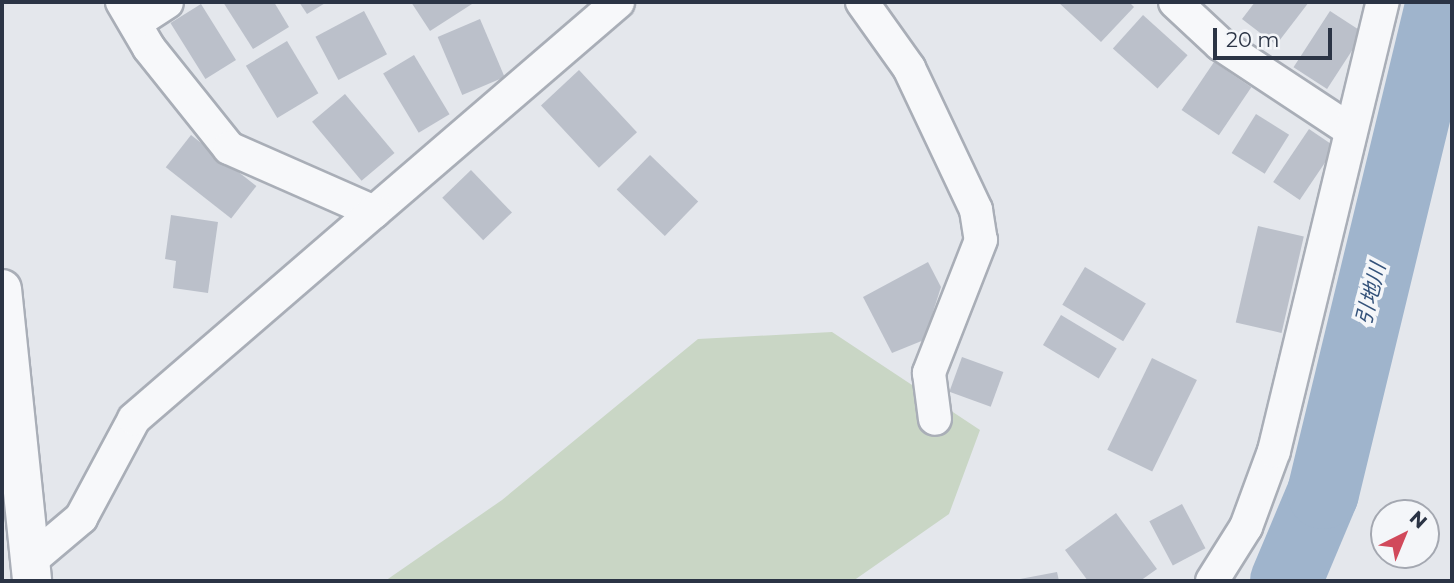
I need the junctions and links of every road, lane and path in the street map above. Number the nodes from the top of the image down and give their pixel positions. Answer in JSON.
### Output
{"nodes":[{"id":1,"x":167,"y":2,"type":"edge"},
{"id":2,"x":618,"y":2,"type":"edge"},
{"id":3,"x":862,"y":2,"type":"edge"},
{"id":4,"x":1175,"y":2,"type":"edge"},
{"id":5,"x":1383,"y":2,"type":"edge"},
{"id":6,"x":128,"y":13,"type":"edge"},
{"id":7,"x":1349,"y":129,"type":"junction"},
{"id":8,"x":374,"y":212,"type":"junction"},
{"id":9,"x":2,"y":289,"type":"edge"},
{"id":10,"x":935,"y":419,"type":"dead end"},
{"id":11,"x":31,"y":571,"type":"edge"},
{"id":12,"x":1213,"y":581,"type":"edge"}],
"edges":[{"from":1,"to":6,"type":"street"},
{"from":2,"to":8,"type":"street"},
{"from":3,"to":10,"type":"street"},
{"from":4,"to":7,"type":"street"},
{"from":5,"to":7,"type":"street"},
{"from":6,"to":8,"type":"street"},
{"from":7,"to":12,"type":"street"},
{"from":8,"to":11,"type":"street"},
{"from":9,"to":11,"type":"street"}]}
